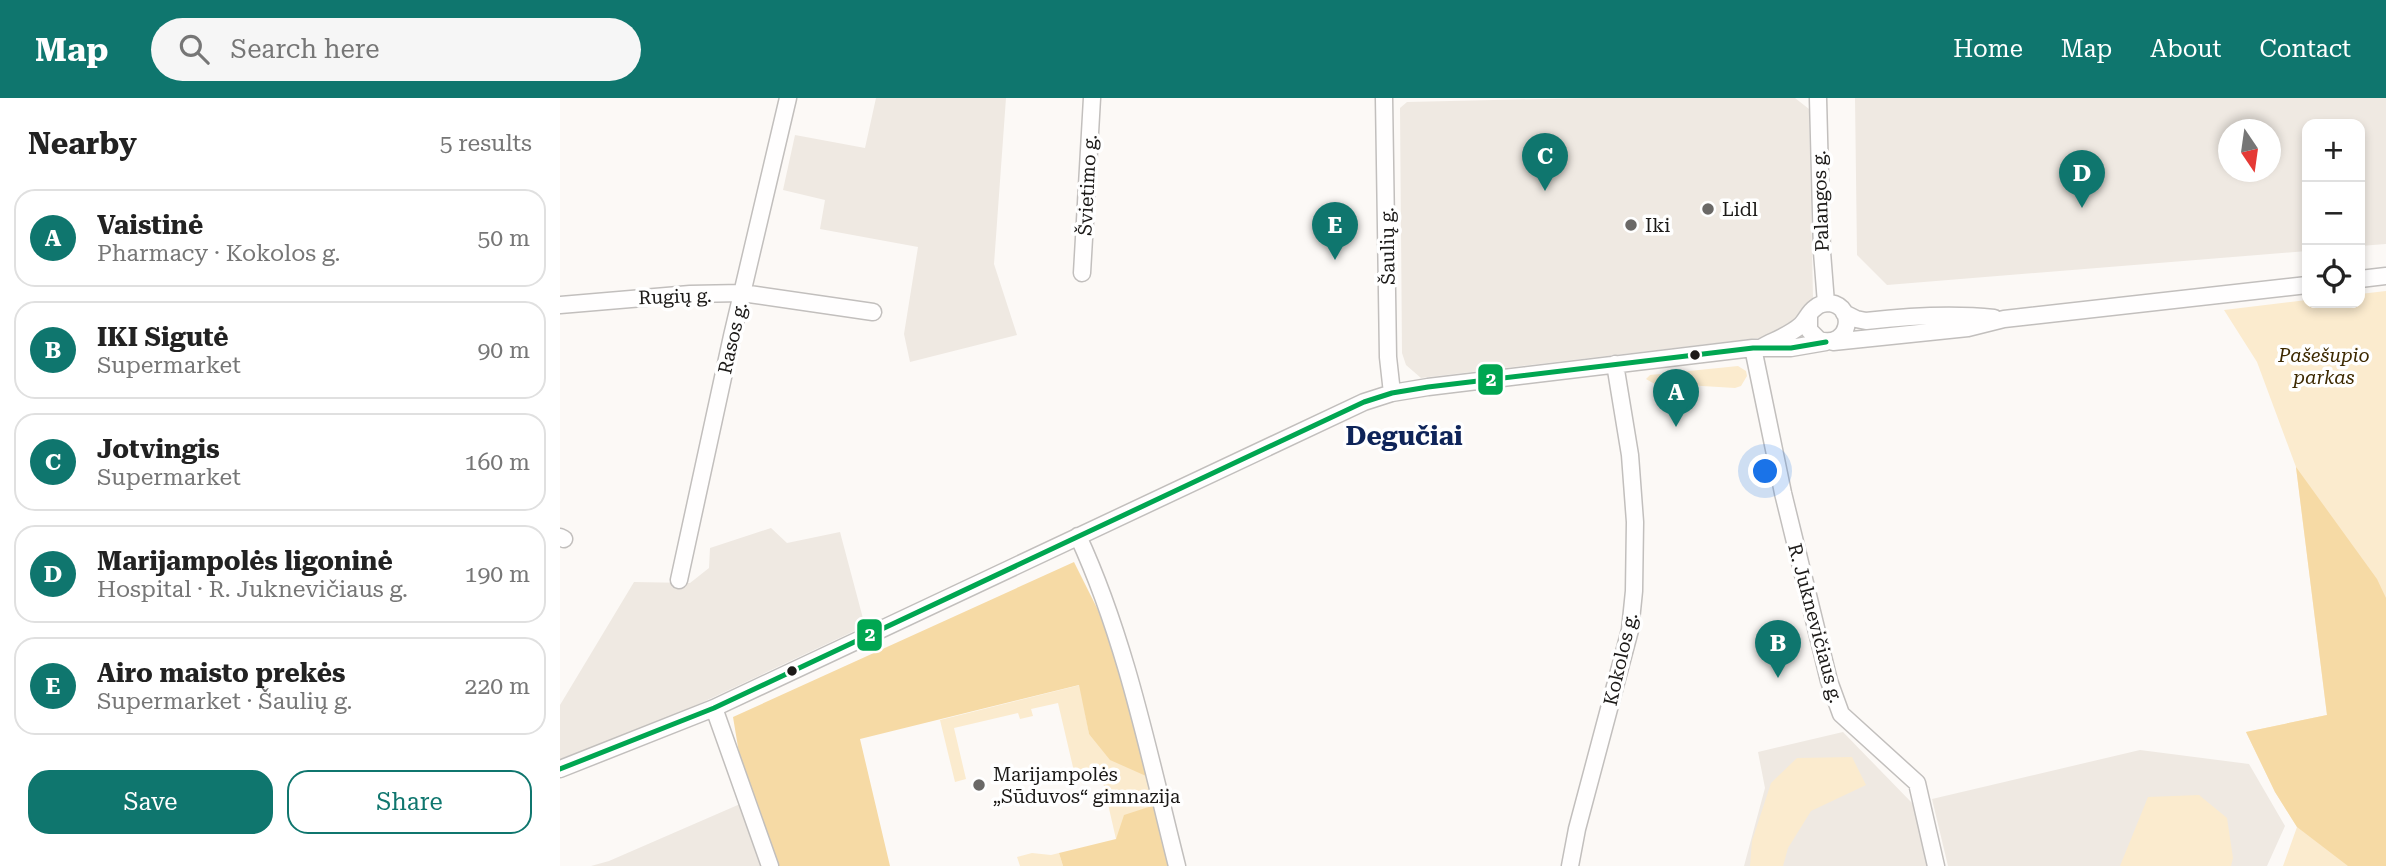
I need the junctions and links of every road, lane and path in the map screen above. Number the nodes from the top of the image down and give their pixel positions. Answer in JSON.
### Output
{"nodes":[{"id":1,"x":788,"y":98,"type":"edge"},
{"id":2,"x":1092,"y":98,"type":"edge"},
{"id":3,"x":1384,"y":98,"type":"edge"},
{"id":4,"x":1818,"y":98,"type":"edge"},
{"id":5,"x":1082,"y":272,"type":"dead end"},
{"id":6,"x":2386,"y":276,"type":"edge"},
{"id":7,"x":2365,"y":278,"type":"edge"},
{"id":8,"x":2302,"y":286,"type":"edge"},
{"id":9,"x":742,"y":293,"type":"junction"},
{"id":10,"x":1826,"y":303,"type":"junction"},
{"id":11,"x":560,"y":304,"type":"edge"},
{"id":12,"x":873,"y":312,"type":"dead end"},
{"id":13,"x":1844,"y":313,"type":"junction"},
{"id":14,"x":1809,"y":316,"type":"junction"},
{"id":15,"x":2004,"y":319,"type":"junction"},
{"id":16,"x":1830,"y":342,"type":"junction"},
{"id":17,"x":1757,"y":347,"type":"junction"},
{"id":18,"x":1615,"y":364,"type":"junction"},
{"id":19,"x":1392,"y":393,"type":"junction"},
{"id":20,"x":1078,"y":536,"type":"junction"},
{"id":21,"x":679,"y":580,"type":"dead end"},
{"id":22,"x":714,"y":708,"type":"junction"},
{"id":23,"x":560,"y":769,"type":"edge"},
{"id":24,"x":770,"y":866,"type":"edge"},
{"id":25,"x":1177,"y":866,"type":"edge"},
{"id":26,"x":1570,"y":866,"type":"edge"},
{"id":27,"x":1936,"y":866,"type":"edge"}],
"edges":[{"from":1,"to":9,"type":"street","name":"Rasos g."},
{"from":2,"to":5,"type":"street","name":"Švietimo g."},
{"from":3,"to":19,"type":"street","name":"Šaulių g."},
{"from":4,"to":10,"type":"street","name":"Palangos g."},
{"from":6,"to":7,"type":"street"},
{"from":8,"to":15,"type":"street"},
{"from":9,"to":11,"type":"street","name":"Rugių g."},
{"from":9,"to":12,"type":"street","name":"Rugių g."},
{"from":9,"to":21,"type":"street","name":"Rasos g."},
{"from":10,"to":13,"type":"street"},
{"from":10,"to":14,"type":"street"},
{"from":13,"to":15,"type":"street"},
{"from":13,"to":16,"type":"street"},
{"from":14,"to":16,"type":"street"},
{"from":14,"to":17,"type":"street"},
{"from":15,"to":16,"type":"street"},
{"from":16,"to":17,"type":"street"},
{"from":17,"to":18,"type":"street"},
{"from":17,"to":27,"type":"street","name":"R. Juknevičiaus g."},
{"from":18,"to":19,"type":"street"},
{"from":18,"to":26,"type":"street","name":"Kokolos g."},
{"from":19,"to":20,"type":"street"},
{"from":20,"to":22,"type":"street"},
{"from":20,"to":25,"type":"street"},
{"from":22,"to":23,"type":"street"},
{"from":22,"to":24,"type":"street"}]}
